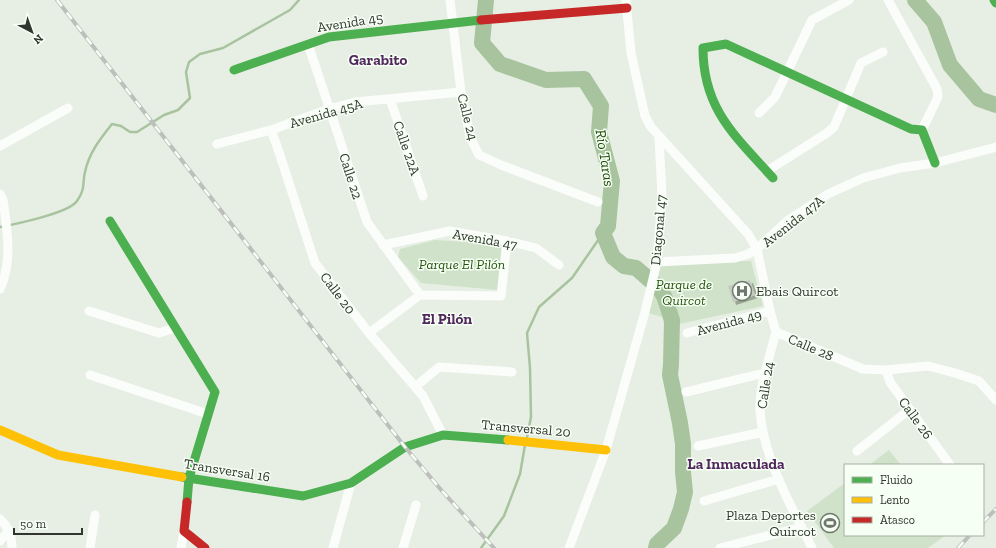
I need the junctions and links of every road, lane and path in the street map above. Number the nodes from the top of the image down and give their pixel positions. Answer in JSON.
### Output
{"nodes":[{"id":1,"x":450,"y":0,"type":"edge"},
{"id":2,"x":849,"y":0,"type":"edge"},
{"id":3,"x":888,"y":0,"type":"edge"},
{"id":4,"x":994,"y":0,"type":"edge"},
{"id":5,"x":996,"y":3,"type":"edge"},
{"id":6,"x":627,"y":4,"type":"edge"},
{"id":7,"x":452,"y":24,"type":"junction"},
{"id":8,"x":308,"y":44,"type":"junction"},
{"id":9,"x":883,"y":52,"type":"dead end"},
{"id":10,"x":234,"y":70,"type":"dead end"},
{"id":11,"x":788,"y":72,"type":"junction"},
{"id":12,"x":461,"y":92,"type":"junction"},
{"id":13,"x":390,"y":99,"type":"junction"},
{"id":14,"x":845,"y":99,"type":"junction"},
{"id":15,"x":68,"y":108,"type":"dead end"},
{"id":16,"x":329,"y":109,"type":"junction"},
{"id":17,"x":759,"y":113,"type":"dead end"},
{"id":18,"x":271,"y":130,"type":"junction"},
{"id":19,"x":922,"y":130,"type":"junction"},
{"id":20,"x":659,"y":137,"type":"junction"},
{"id":21,"x":217,"y":144,"type":"dead end"},
{"id":22,"x":0,"y":146,"type":"edge"},
{"id":23,"x":996,"y":147,"type":"edge"},
{"id":24,"x":936,"y":163,"type":"junction"},
{"id":25,"x":770,"y":174,"type":"joint"},
{"id":26,"x":0,"y":194,"type":"edge"},
{"id":27,"x":423,"y":196,"type":"dead end"},
{"id":28,"x":598,"y":202,"type":"dead end"},
{"id":29,"x":110,"y":222,"type":"dead end"},
{"id":30,"x":506,"y":241,"type":"junction"},
{"id":31,"x":383,"y":245,"type":"junction"},
{"id":32,"x":757,"y":249,"type":"junction"},
{"id":33,"x":657,"y":262,"type":"junction"},
{"id":34,"x":559,"y":265,"type":"dead end"},
{"id":35,"x":0,"y":289,"type":"edge"},
{"id":36,"x":420,"y":295,"type":"junction"},
{"id":37,"x":89,"y":311,"type":"dead end"},
{"id":38,"x":770,"y":311,"type":"junction"},
{"id":39,"x":175,"y":328,"type":"junction"},
{"id":40,"x":687,"y":332,"type":"dead end"},
{"id":41,"x":776,"y":332,"type":"junction"},
{"id":42,"x":369,"y":333,"type":"junction"},
{"id":43,"x":886,"y":370,"type":"junction"},
{"id":44,"x":512,"y":372,"type":"dead end"},
{"id":45,"x":765,"y":373,"type":"junction"},
{"id":46,"x":90,"y":375,"type":"dead end"},
{"id":47,"x":415,"y":387,"type":"junction"},
{"id":48,"x":686,"y":392,"type":"dead end"},
{"id":49,"x":996,"y":400,"type":"edge"},
{"id":50,"x":909,"y":410,"type":"junction"},
{"id":51,"x":208,"y":414,"type":"junction"},
{"id":52,"x":0,"y":430,"type":"edge"},
{"id":53,"x":763,"y":432,"type":"junction"},
{"id":54,"x":443,"y":435,"type":"junction"},
{"id":55,"x":698,"y":446,"type":"dead end"},
{"id":56,"x":606,"y":450,"type":"junction"},
{"id":57,"x":857,"y":451,"type":"dead end"},
{"id":58,"x":949,"y":464,"type":"edge"},
{"id":59,"x":189,"y":478,"type":"junction"},
{"id":60,"x":779,"y":479,"type":"junction"},
{"id":61,"x":351,"y":483,"type":"junction"},
{"id":62,"x":704,"y":501,"type":"dead end"},
{"id":63,"x":416,"y":505,"type":"dead end"},
{"id":64,"x":95,"y":515,"type":"dead end"},
{"id":65,"x":0,"y":519,"type":"edge"},
{"id":66,"x":802,"y":527,"type":"junction"},
{"id":67,"x":9,"y":530,"type":"junction"},
{"id":68,"x":184,"y":531,"type":"junction"},
{"id":69,"x":0,"y":541,"type":"edge"},
{"id":70,"x":12,"y":548,"type":"edge"},
{"id":71,"x":90,"y":548,"type":"edge"},
{"id":72,"x":181,"y":548,"type":"edge"},
{"id":73,"x":205,"y":548,"type":"edge"},
{"id":74,"x":333,"y":548,"type":"edge"},
{"id":75,"x":403,"y":548,"type":"edge"},
{"id":76,"x":569,"y":548,"type":"edge"},
{"id":77,"x":720,"y":548,"type":"edge"},
{"id":78,"x":812,"y":548,"type":"edge"}],
"edges":[{"from":1,"to":7,"type":"street","name":"Calle 24"},
{"from":2,"to":11,"type":"street"},
{"from":3,"to":19,"type":"street"},
{"from":4,"to":5,"type":"main road"},
{"from":6,"to":7,"type":"main road","name":"Avenida 45"},
{"from":6,"to":20,"type":"street"},
{"from":7,"to":8,"type":"main road","name":"Avenida 45"},
{"from":7,"to":12,"type":"street","name":"Calle 24"},
{"from":8,"to":10,"type":"main road","name":"Avenida 45"},
{"from":8,"to":16,"type":"street","name":"Calle 22"},
{"from":9,"to":14,"type":"street"},
{"from":11,"to":14,"type":"main road"},
{"from":11,"to":17,"type":"street"},
{"from":11,"to":25,"type":"main road"},
{"from":12,"to":13,"type":"street","name":"Avenida 45A"},
{"from":12,"to":28,"type":"street","name":"Calle 24"},
{"from":13,"to":16,"type":"street","name":"Avenida 45A"},
{"from":13,"to":27,"type":"street","name":"Calle 22A"},
{"from":14,"to":19,"type":"main road"},
{"from":14,"to":25,"type":"street"},
{"from":15,"to":22,"type":"street"},
{"from":16,"to":18,"type":"street","name":"Avenida 45A"},
{"from":16,"to":31,"type":"street","name":"Calle 22"},
{"from":18,"to":21,"type":"street","name":"Avenida 45A"},
{"from":18,"to":42,"type":"street","name":"Calle 20"},
{"from":19,"to":24,"type":"main road"},
{"from":20,"to":32,"type":"street","name":"Calle 28"},
{"from":20,"to":33,"type":"street","name":"Diagonal 47"},
{"from":23,"to":24,"type":"street","name":"Avenida 47A"},
{"from":24,"to":32,"type":"street","name":"Avenida 47A"},
{"from":26,"to":35,"type":"street"},
{"from":29,"to":39,"type":"main road"},
{"from":30,"to":31,"type":"street","name":"Avenida 47"},
{"from":30,"to":34,"type":"street","name":"Avenida 47"},
{"from":30,"to":36,"type":"street"},
{"from":31,"to":36,"type":"street","name":"Calle 22"},
{"from":32,"to":33,"type":"street","name":"Avenida 47A"},
{"from":32,"to":38,"type":"street","name":"Calle 28"},
{"from":33,"to":56,"type":"street","name":"Diagonal 47"},
{"from":36,"to":42,"type":"street"},
{"from":37,"to":39,"type":"street"},
{"from":38,"to":40,"type":"street","name":"Avenida 49"},
{"from":38,"to":41,"type":"street","name":"Calle 28"},
{"from":39,"to":51,"type":"main road"},
{"from":41,"to":43,"type":"street","name":"Calle 28"},
{"from":41,"to":45,"type":"street","name":"Calle 24"},
{"from":42,"to":47,"type":"street","name":"Calle 20"},
{"from":43,"to":49,"type":"street","name":"Calle 28"},
{"from":43,"to":50,"type":"street","name":"Calle 26"},
{"from":44,"to":47,"type":"street"},
{"from":45,"to":48,"type":"street"},
{"from":45,"to":53,"type":"street","name":"Calle 24"},
{"from":46,"to":51,"type":"street"},
{"from":47,"to":54,"type":"street","name":"Calle 20"},
{"from":50,"to":57,"type":"street"},
{"from":50,"to":58,"type":"street","name":"Calle 26"},
{"from":51,"to":59,"type":"main road"},
{"from":52,"to":59,"type":"main road","name":"Transversal 16"},
{"from":53,"to":55,"type":"street"},
{"from":53,"to":60,"type":"street","name":"Calle 24"},
{"from":54,"to":56,"type":"main road","name":"Transversal 20"},
{"from":54,"to":61,"type":"main road","name":"Transversal 16"},
{"from":56,"to":76,"type":"street","name":"Diagonal 47"},
{"from":59,"to":61,"type":"main road","name":"Transversal 16"},
{"from":59,"to":68,"type":"main road"},
{"from":60,"to":62,"type":"street"},
{"from":60,"to":66,"type":"street","name":"Calle 24"},
{"from":61,"to":74,"type":"street"},
{"from":63,"to":75,"type":"street"},
{"from":64,"to":71,"type":"street"},
{"from":65,"to":67,"type":"street"},
{"from":66,"to":77,"type":"street"},
{"from":66,"to":78,"type":"street","name":"Calle 24"},
{"from":67,"to":69,"type":"street"},
{"from":67,"to":70,"type":"street"},
{"from":68,"to":72,"type":"street"},
{"from":68,"to":73,"type":"main road"}]}
